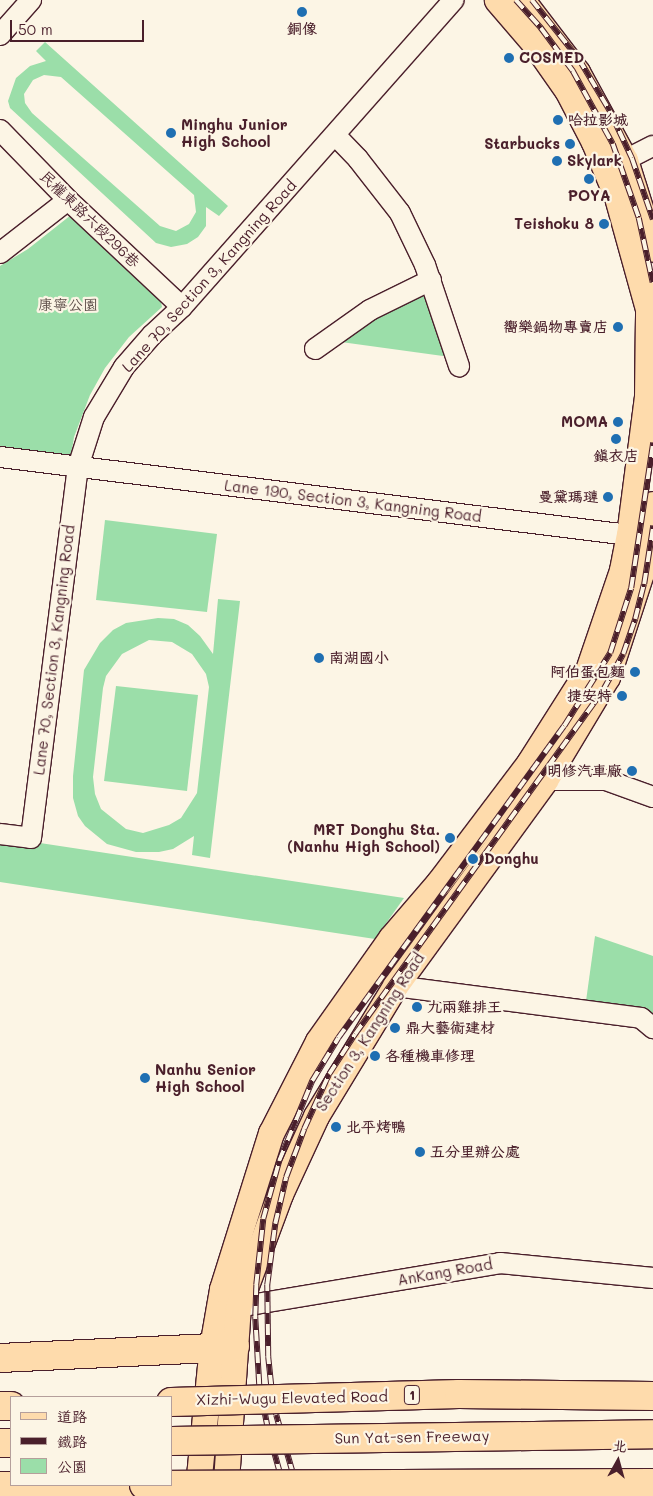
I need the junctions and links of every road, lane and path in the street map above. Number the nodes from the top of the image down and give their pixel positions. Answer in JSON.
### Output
{"nodes":[{"id":1,"x":31,"y":0,"type":"edge"},
{"id":2,"x":454,"y":0,"type":"edge"},
{"id":3,"x":497,"y":0,"type":"edge"},
{"id":4,"x":522,"y":0,"type":"edge"},
{"id":5,"x":0,"y":35,"type":"edge"},
{"id":6,"x":0,"y":130,"type":"edge"},
{"id":7,"x":335,"y":135,"type":"junction"},
{"id":8,"x":653,"y":146,"type":"edge"},
{"id":9,"x":625,"y":160,"type":"junction"},
{"id":10,"x":68,"y":200,"type":"junction"},
{"id":11,"x":653,"y":249,"type":"edge"},
{"id":12,"x":0,"y":252,"type":"edge"},
{"id":13,"x":431,"y":280,"type":"junction"},
{"id":14,"x":182,"y":307,"type":"junction"},
{"id":15,"x":315,"y":349,"type":"dead end"},
{"id":16,"x":459,"y":366,"type":"dead end"},
{"id":17,"x":646,"y":456,"type":"edge"},
{"id":18,"x":0,"y":457,"type":"edge"},
{"id":19,"x":78,"y":467,"type":"junction"},
{"id":20,"x":653,"y":504,"type":"edge"},
{"id":21,"x":629,"y":535,"type":"junction"},
{"id":22,"x":545,"y":780,"type":"junction"},
{"id":23,"x":653,"y":797,"type":"edge"},
{"id":24,"x":0,"y":834,"type":"edge"},
{"id":25,"x":395,"y":986,"type":"junction"},
{"id":26,"x":653,"y":1028,"type":"edge"},
{"id":27,"x":653,"y":1278,"type":"edge"},
{"id":28,"x":230,"y":1298,"type":"junction"},
{"id":29,"x":223,"y":1347,"type":"junction"},
{"id":30,"x":0,"y":1358,"type":"edge"},
{"id":31,"x":653,"y":1396,"type":"edge"},
{"id":32,"x":172,"y":1402,"type":"edge"},
{"id":33,"x":653,"y":1434,"type":"edge"},
{"id":34,"x":172,"y":1441,"type":"edge"},
{"id":35,"x":653,"y":1483,"type":"edge"},
{"id":36,"x":172,"y":1485,"type":"edge"},
{"id":37,"x":197,"y":1496,"type":"edge"},
{"id":38,"x":225,"y":1496,"type":"edge"}],
"edges":[{"from":1,"to":5,"type":"street"},
{"from":2,"to":7,"type":"street","name":"Lane 70, Section 3, Kangning Road"},
{"from":3,"to":17,"type":"main road"},
{"from":4,"to":9,"type":"main road"},
{"from":6,"to":10,"type":"street","name":"民權東路六段296巷"},
{"from":7,"to":13,"type":"street"},
{"from":7,"to":14,"type":"street","name":"Lane 70, Section 3, Kangning Road"},
{"from":8,"to":9,"type":"street"},
{"from":9,"to":11,"type":"main road"},
{"from":10,"to":12,"type":"street"},
{"from":10,"to":14,"type":"street","name":"民權東路六段296巷"},
{"from":13,"to":15,"type":"street"},
{"from":13,"to":16,"type":"street"},
{"from":14,"to":19,"type":"street","name":"Lane 70, Section 3, Kangning Road"},
{"from":17,"to":21,"type":"main road"},
{"from":18,"to":19,"type":"street","name":"Lane 190, Section 3, Kangning Road"},
{"from":19,"to":21,"type":"street","name":"Lane 190, Section 3, Kangning Road"},
{"from":19,"to":24,"type":"street","name":"Lane 70, Section 3, Kangning Road"},
{"from":20,"to":22,"type":"main road","name":"Section 3, Kangning Road"},
{"from":21,"to":28,"type":"main road"},
{"from":22,"to":23,"type":"street"},
{"from":22,"to":25,"type":"main road","name":"Section 3, Kangning Road"},
{"from":25,"to":26,"type":"street"},
{"from":25,"to":28,"type":"main road","name":"Section 3, Kangning Road"},
{"from":27,"to":28,"type":"street","name":"AnKang Road"},
{"from":28,"to":29,"type":"main road"},
{"from":29,"to":30,"type":"highway"},
{"from":29,"to":37,"type":"main road"},
{"from":29,"to":38,"type":"main road"},
{"from":31,"to":32,"type":"highway","name":"Xizhi-Wugu Elevated Road","number":"1","bridge":true},
{"from":33,"to":34,"type":"highway","name":"Sun Yat-sen Freeway","bridge":true},
{"from":35,"to":36,"type":"highway","bridge":true}]}
